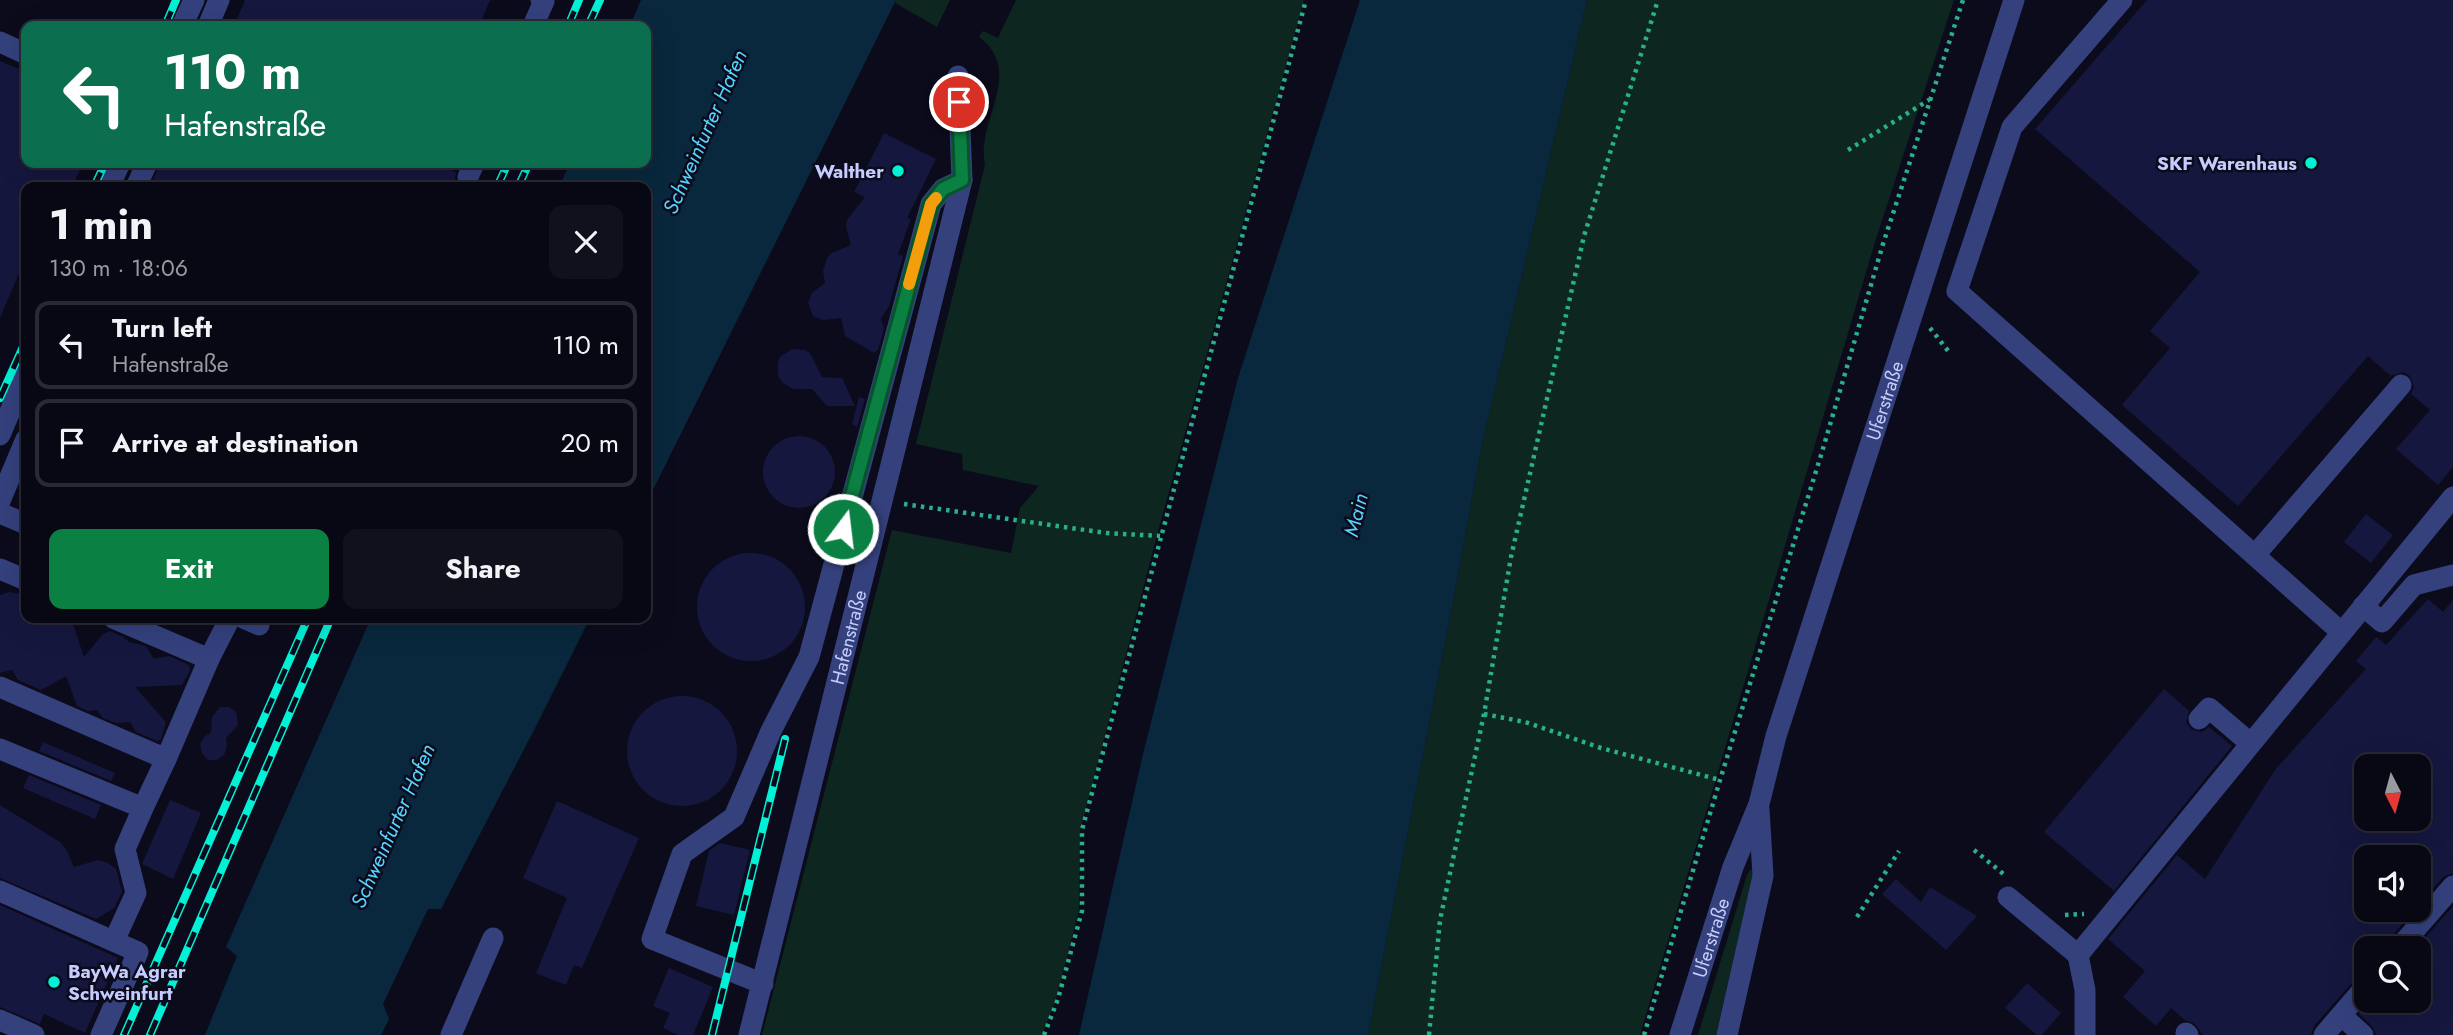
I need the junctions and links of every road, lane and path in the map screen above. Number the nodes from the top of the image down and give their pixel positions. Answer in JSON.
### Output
{"nodes":[{"id":1,"x":194,"y":0,"type":"edge"},
{"id":2,"x":219,"y":0,"type":"edge"},
{"id":3,"x":541,"y":0,"type":"edge"},
{"id":4,"x":1306,"y":0,"type":"edge"},
{"id":5,"x":1658,"y":0,"type":"edge"},
{"id":6,"x":1963,"y":0,"type":"edge"},
{"id":7,"x":2014,"y":0,"type":"edge"},
{"id":8,"x":2122,"y":0,"type":"edge"},
{"id":9,"x":185,"y":21,"type":"edge"},
{"id":10,"x":210,"y":21,"type":"edge"},
{"id":11,"x":535,"y":21,"type":"edge"},
{"id":12,"x":0,"y":42,"type":"edge"},
{"id":13,"x":21,"y":52,"type":"edge"},
{"id":14,"x":958,"y":76,"type":"dead end"},
{"id":15,"x":1930,"y":100,"type":"junction"},
{"id":16,"x":1848,"y":150,"type":"dead end"},
{"id":17,"x":962,"y":180,"type":"junction"},
{"id":18,"x":898,"y":324,"type":"junction"},
{"id":19,"x":924,"y":331,"type":"junction"},
{"id":20,"x":2401,"y":385,"type":"dead end"},
{"id":21,"x":21,"y":386,"type":"edge"},
{"id":22,"x":0,"y":435,"type":"edge"},
{"id":23,"x":21,"y":451,"type":"edge"},
{"id":24,"x":2453,"y":497,"type":"edge"},
{"id":25,"x":0,"y":501,"type":"edge"},
{"id":26,"x":883,"y":501,"type":"junction"},
{"id":27,"x":0,"y":513,"type":"edge"},
{"id":28,"x":21,"y":522,"type":"edge"},
{"id":29,"x":1160,"y":536,"type":"junction"},
{"id":30,"x":2255,"y":555,"type":"junction"},
{"id":31,"x":0,"y":569,"type":"edge"},
{"id":32,"x":2453,"y":575,"type":"edge"},
{"id":33,"x":21,"y":578,"type":"edge"},
{"id":34,"x":2363,"y":606,"type":"junction"},
{"id":35,"x":125,"y":623,"type":"edge"},
{"id":36,"x":227,"y":623,"type":"edge"},
{"id":37,"x":2341,"y":632,"type":"junction"},
{"id":38,"x":209,"y":659,"type":"junction"},
{"id":39,"x":0,"y":687,"type":"edge"},
{"id":40,"x":1484,"y":714,"type":"junction"},
{"id":41,"x":2200,"y":719,"type":"dead end"},
{"id":42,"x":2250,"y":743,"type":"junction"},
{"id":43,"x":0,"y":749,"type":"edge"},
{"id":44,"x":166,"y":758,"type":"junction"},
{"id":45,"x":1720,"y":780,"type":"junction"},
{"id":46,"x":1759,"y":804,"type":"junction"},
{"id":47,"x":143,"y":808,"type":"junction"},
{"id":48,"x":1974,"y":850,"type":"dead end"},
{"id":49,"x":1899,"y":851,"type":"dead end"},
{"id":50,"x":2453,"y":886,"type":"edge"},
{"id":51,"x":2012,"y":890,"type":"joint"},
{"id":52,"x":0,"y":891,"type":"edge"},
{"id":53,"x":1857,"y":916,"type":"dead end"},
{"id":54,"x":2409,"y":936,"type":"edge"},
{"id":55,"x":493,"y":938,"type":"dead end"},
{"id":56,"x":114,"y":941,"type":"junction"},
{"id":57,"x":2078,"y":955,"type":"junction"},
{"id":58,"x":763,"y":984,"type":"junction"},
{"id":59,"x":2354,"y":1000,"type":"edge"},
{"id":60,"x":2341,"y":1016,"type":"junction"},
{"id":61,"x":0,"y":1020,"type":"edge"},
{"id":62,"x":34,"y":1035,"type":"edge"},
{"id":63,"x":101,"y":1035,"type":"edge"},
{"id":64,"x":451,"y":1035,"type":"edge"},
{"id":65,"x":750,"y":1035,"type":"edge"},
{"id":66,"x":1044,"y":1035,"type":"edge"},
{"id":67,"x":1429,"y":1035,"type":"edge"},
{"id":68,"x":1644,"y":1035,"type":"edge"},
{"id":69,"x":1680,"y":1035,"type":"edge"},
{"id":70,"x":1727,"y":1035,"type":"edge"},
{"id":71,"x":2085,"y":1035,"type":"edge"},
{"id":72,"x":2324,"y":1035,"type":"edge"},
{"id":73,"x":2363,"y":1035,"type":"edge"}],
"edges":[{"from":1,"to":9,"type":"street"},
{"from":2,"to":10,"type":"street"},
{"from":3,"to":11,"type":"street"},
{"from":4,"to":29,"type":"path"},
{"from":5,"to":40,"type":"path"},
{"from":6,"to":15,"type":"path"},
{"from":7,"to":46,"type":"street","name":"Uferstraße"},
{"from":8,"to":30,"type":"street"},
{"from":12,"to":13,"type":"street"},
{"from":14,"to":17,"type":"street","name":"Hafenstraße"},
{"from":15,"to":16,"type":"path"},
{"from":15,"to":45,"type":"path"},
{"from":17,"to":18,"type":"street"},
{"from":17,"to":19,"type":"street","name":"Hafenstraße"},
{"from":18,"to":19,"type":"street"},
{"from":18,"to":58,"type":"street"},
{"from":19,"to":26,"type":"street","name":"Hafenstraße"},
{"from":20,"to":30,"type":"street"},
{"from":21,"to":22,"type":"street"},
{"from":23,"to":25,"type":"street"},
{"from":24,"to":34,"type":"street"},
{"from":26,"to":29,"type":"path"},
{"from":26,"to":58,"type":"street","name":"Hafenstraße"},
{"from":27,"to":28,"type":"street"},
{"from":29,"to":66,"type":"path"},
{"from":30,"to":37,"type":"street"},
{"from":31,"to":33,"type":"street"},
{"from":32,"to":34,"type":"street"},
{"from":34,"to":37,"type":"street"},
{"from":35,"to":38,"type":"street"},
{"from":36,"to":38,"type":"street"},
{"from":37,"to":42,"type":"street"},
{"from":38,"to":44,"type":"street"},
{"from":39,"to":44,"type":"street"},
{"from":40,"to":45,"type":"path"},
{"from":40,"to":67,"type":"path"},
{"from":41,"to":42,"type":"street"},
{"from":42,"to":57,"type":"street"},
{"from":43,"to":47,"type":"street"},
{"from":44,"to":47,"type":"street"},
{"from":45,"to":68,"type":"path"},
{"from":46,"to":69,"type":"street","name":"Uferstraße"},
{"from":46,"to":70,"type":"street","name":"Uferstraße"},
{"from":47,"to":56,"type":"street"},
{"from":48,"to":51,"type":"path"},
{"from":49,"to":53,"type":"path"},
{"from":50,"to":54,"type":"street"},
{"from":51,"to":57,"type":"street"},
{"from":52,"to":56,"type":"street"},
{"from":55,"to":64,"type":"street"},
{"from":56,"to":63,"type":"street"},
{"from":57,"to":71,"type":"street"},
{"from":58,"to":65,"type":"street","name":"Hafenstraße"},
{"from":59,"to":60,"type":"street"},
{"from":60,"to":72,"type":"street"},
{"from":60,"to":73,"type":"street"},
{"from":61,"to":62,"type":"street"}]}
